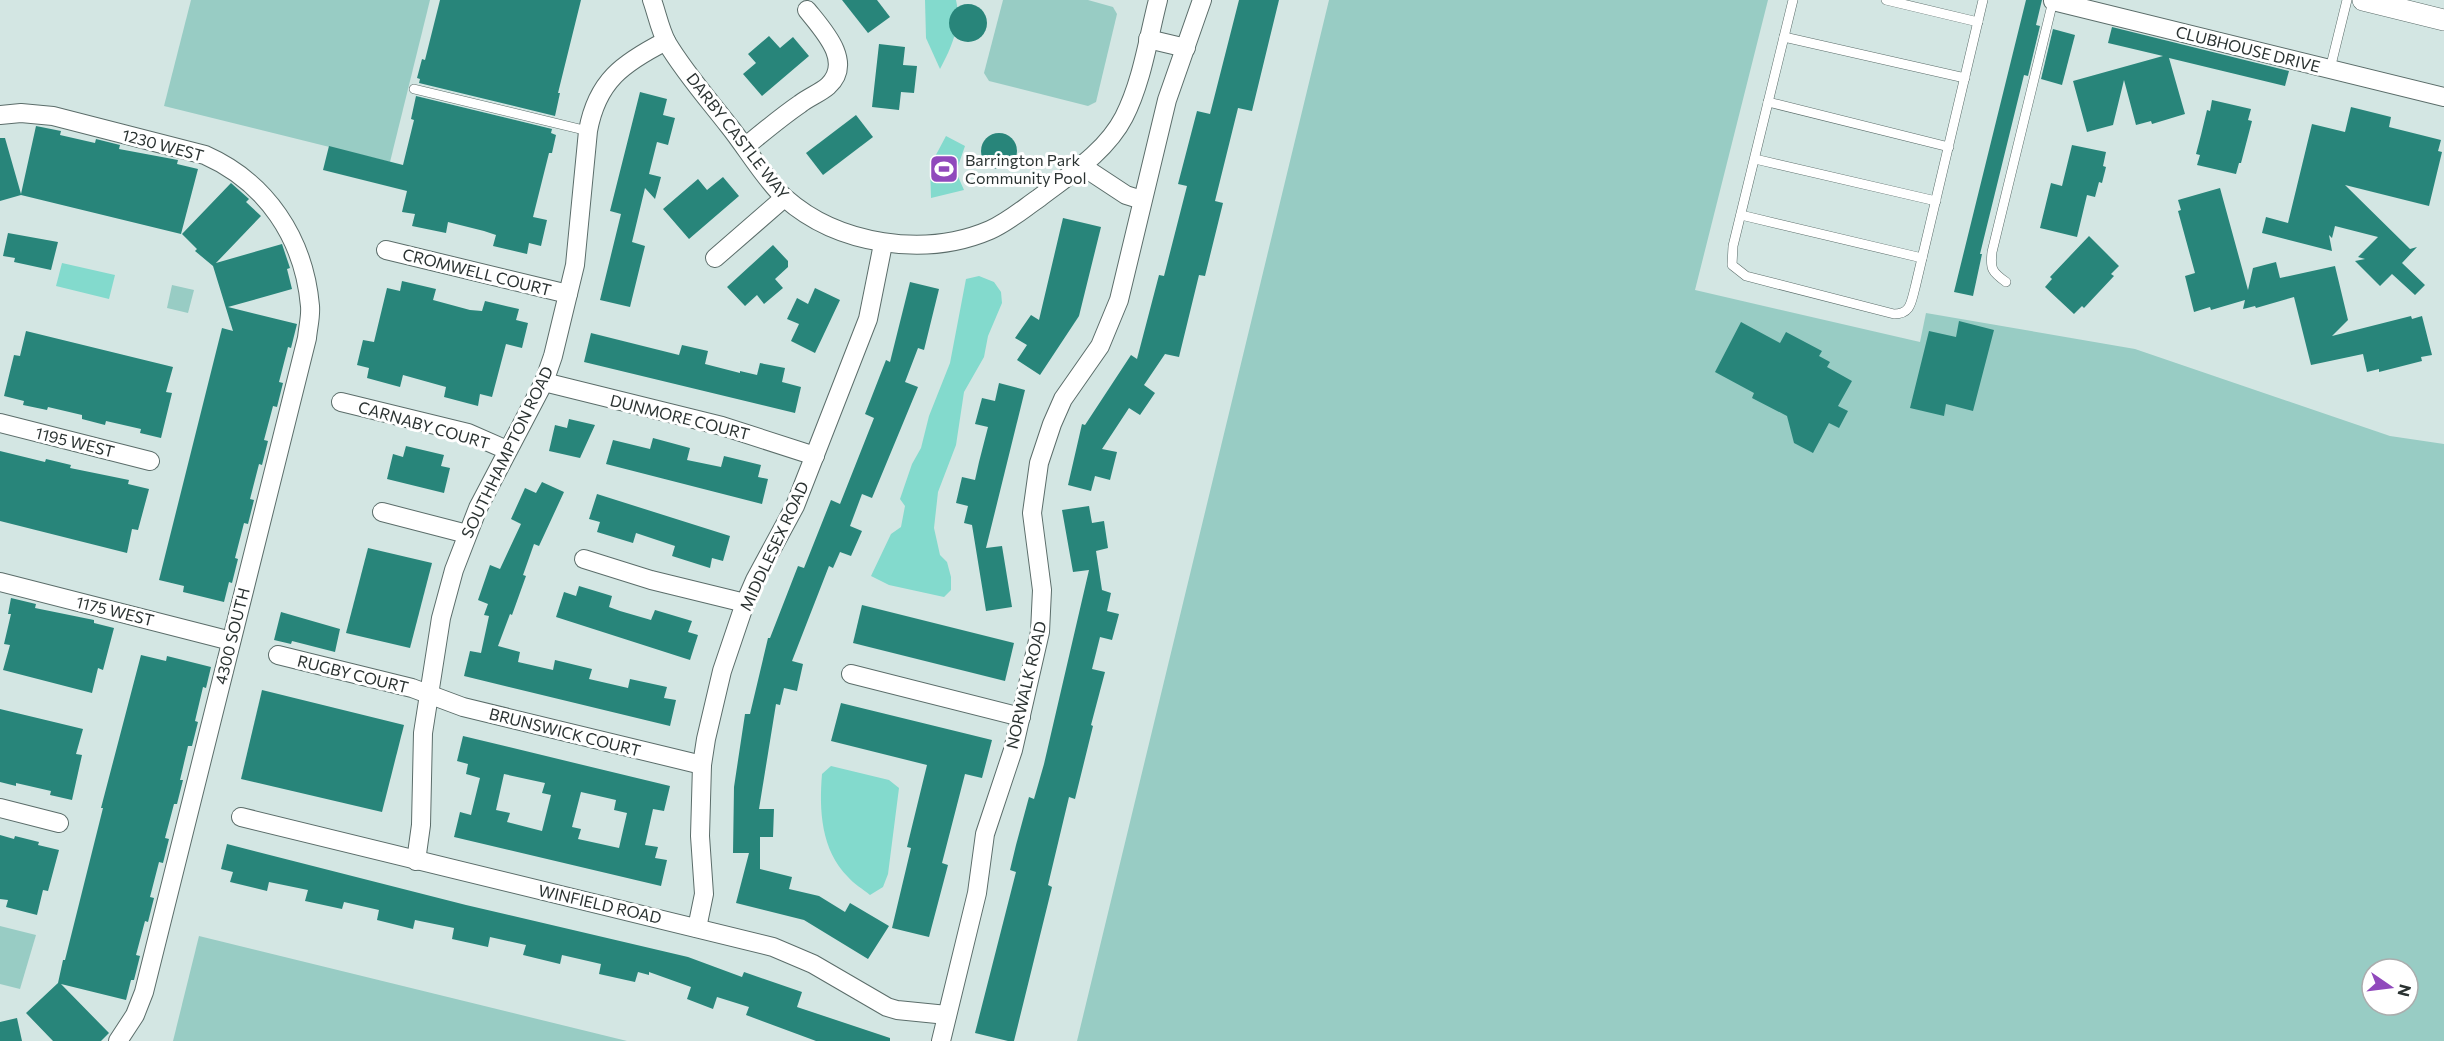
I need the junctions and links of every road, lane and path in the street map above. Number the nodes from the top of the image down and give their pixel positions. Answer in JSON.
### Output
{"nodes":[{"id":1,"x":652,"y":0,"type":"edge"},
{"id":2,"x":1158,"y":0,"type":"edge"},
{"id":3,"x":1202,"y":0,"type":"edge"},
{"id":4,"x":1793,"y":0,"type":"edge"},
{"id":5,"x":1886,"y":0,"type":"edge"},
{"id":6,"x":1983,"y":0,"type":"edge"},
{"id":7,"x":2348,"y":0,"type":"edge"},
{"id":8,"x":2363,"y":0,"type":"edge"},
{"id":9,"x":2053,"y":1,"type":"edge"},
{"id":10,"x":807,"y":10,"type":"dead end"},
{"id":11,"x":2444,"y":20,"type":"edge"},
{"id":12,"x":1978,"y":22,"type":"junction"},
{"id":13,"x":1784,"y":37,"type":"junction"},
{"id":14,"x":1148,"y":39,"type":"junction"},
{"id":15,"x":666,"y":41,"type":"junction"},
{"id":16,"x":1186,"y":48,"type":"junction"},
{"id":17,"x":2330,"y":69,"type":"junction"},
{"id":18,"x":1965,"y":78,"type":"junction"},
{"id":19,"x":414,"y":89,"type":"dead end"},
{"id":20,"x":2444,"y":97,"type":"edge"},
{"id":21,"x":1768,"y":102,"type":"junction"},
{"id":22,"x":0,"y":115,"type":"edge"},
{"id":23,"x":588,"y":131,"type":"junction"},
{"id":24,"x":746,"y":147,"type":"junction"},
{"id":25,"x":1949,"y":147,"type":"junction"},
{"id":26,"x":1755,"y":159,"type":"junction"},
{"id":27,"x":1082,"y":166,"type":"junction"},
{"id":28,"x":784,"y":198,"type":"junction"},
{"id":29,"x":1142,"y":200,"type":"junction"},
{"id":30,"x":1936,"y":201,"type":"junction"},
{"id":31,"x":1741,"y":215,"type":"junction"},
{"id":32,"x":292,"y":238,"type":"joint"},
{"id":33,"x":883,"y":244,"type":"junction"},
{"id":34,"x":386,"y":250,"type":"dead end"},
{"id":35,"x":715,"y":258,"type":"dead end"},
{"id":36,"x":1922,"y":258,"type":"junction"},
{"id":37,"x":2006,"y":282,"type":"dead end"},
{"id":38,"x":568,"y":294,"type":"junction"},
{"id":39,"x":544,"y":382,"type":"junction"},
{"id":40,"x":341,"y":402,"type":"dead end"},
{"id":41,"x":0,"y":423,"type":"edge"},
{"id":42,"x":507,"y":450,"type":"junction"},
{"id":43,"x":814,"y":456,"type":"junction"},
{"id":44,"x":150,"y":461,"type":"dead end"},
{"id":45,"x":382,"y":512,"type":"dead end"},
{"id":46,"x":467,"y":534,"type":"junction"},
{"id":47,"x":584,"y":559,"type":"dead end"},
{"id":48,"x":0,"y":582,"type":"edge"},
{"id":49,"x":745,"y":603,"type":"junction"},
{"id":50,"x":231,"y":641,"type":"junction"},
{"id":51,"x":278,"y":655,"type":"dead end"},
{"id":52,"x":851,"y":674,"type":"dead end"},
{"id":53,"x":428,"y":694,"type":"junction"},
{"id":54,"x":1021,"y":717,"type":"junction"},
{"id":55,"x":702,"y":765,"type":"junction"},
{"id":56,"x":0,"y":808,"type":"edge"},
{"id":57,"x":241,"y":818,"type":"dead end"},
{"id":58,"x":59,"y":822,"type":"dead end"},
{"id":59,"x":416,"y":861,"type":"junction"},
{"id":60,"x":697,"y":928,"type":"junction"},
{"id":61,"x":947,"y":1015,"type":"junction"},
{"id":62,"x":122,"y":1036,"type":"edge"},
{"id":63,"x":941,"y":1041,"type":"edge"}],
"edges":[{"from":1,"to":15,"type":"street","name":"DARBY CASTLE WAY"},
{"from":2,"to":14,"type":"street","name":"DARBY CASTLE WAY"},
{"from":3,"to":16,"type":"street","name":"NORWALK ROAD"},
{"from":4,"to":13,"type":"lane"},
{"from":5,"to":12,"type":"lane"},
{"from":6,"to":12,"type":"lane"},
{"from":7,"to":17,"type":"lane"},
{"from":8,"to":11,"type":"street"},
{"from":9,"to":17,"type":"street","name":"CLUBHOUSE DRIVE"},
{"from":9,"to":37,"type":"lane"},
{"from":10,"to":24,"type":"street"},
{"from":12,"to":18,"type":"lane"},
{"from":13,"to":18,"type":"lane"},
{"from":13,"to":21,"type":"lane"},
{"from":14,"to":16,"type":"street"},
{"from":14,"to":27,"type":"street","name":"DARBY CASTLE WAY"},
{"from":15,"to":23,"type":"street","name":"SOUTHHAMPTON ROAD"},
{"from":15,"to":24,"type":"street","name":"DARBY CASTLE WAY"},
{"from":16,"to":29,"type":"street","name":"NORWALK ROAD"},
{"from":17,"to":20,"type":"street","name":"CLUBHOUSE DRIVE"},
{"from":18,"to":25,"type":"lane"},
{"from":19,"to":23,"type":"lane"},
{"from":21,"to":25,"type":"lane"},
{"from":21,"to":26,"type":"lane"},
{"from":22,"to":32,"type":"street","name":"1230 WEST"},
{"from":23,"to":38,"type":"street","name":"SOUTHHAMPTON ROAD"},
{"from":24,"to":28,"type":"street","name":"DARBY CASTLE WAY"},
{"from":25,"to":30,"type":"lane"},
{"from":26,"to":30,"type":"lane"},
{"from":26,"to":31,"type":"lane"},
{"from":27,"to":29,"type":"street"},
{"from":27,"to":33,"type":"street","name":"DARBY CASTLE WAY"},
{"from":28,"to":33,"type":"street","name":"DARBY CASTLE WAY"},
{"from":28,"to":35,"type":"street"},
{"from":29,"to":54,"type":"street","name":"NORWALK ROAD"},
{"from":30,"to":36,"type":"lane"},
{"from":31,"to":36,"type":"lane"},
{"from":31,"to":36,"type":"lane"},
{"from":32,"to":50,"type":"street","name":"4300 SOUTH"},
{"from":33,"to":43,"type":"street","name":"MIDDLESEX ROAD"},
{"from":34,"to":38,"type":"street","name":"CROMWELL COURT"},
{"from":38,"to":39,"type":"street","name":"SOUTHHAMPTON ROAD"},
{"from":39,"to":42,"type":"street","name":"SOUTHHAMPTON ROAD"},
{"from":39,"to":43,"type":"street","name":"DUNMORE COURT"},
{"from":40,"to":42,"type":"street","name":"CARNABY COURT"},
{"from":41,"to":44,"type":"street","name":"1195 WEST"},
{"from":42,"to":46,"type":"street","name":"SOUTHHAMPTON ROAD"},
{"from":43,"to":49,"type":"street","name":"MIDDLESEX ROAD"},
{"from":45,"to":46,"type":"street"},
{"from":46,"to":53,"type":"street","name":"SOUTHHAMPTON ROAD"},
{"from":47,"to":49,"type":"street"},
{"from":48,"to":50,"type":"street","name":"1175 WEST"},
{"from":49,"to":55,"type":"street","name":"MIDDLESEX ROAD"},
{"from":50,"to":62,"type":"street","name":"4300 SOUTH"},
{"from":51,"to":53,"type":"street","name":"RUGBY COURT"},
{"from":52,"to":54,"type":"street"},
{"from":53,"to":55,"type":"street","name":"BRUNSWICK COURT"},
{"from":53,"to":59,"type":"street","name":"SOUTHHAMPTON ROAD"},
{"from":54,"to":61,"type":"street","name":"NORWALK ROAD"},
{"from":55,"to":60,"type":"street","name":"MIDDLESEX ROAD"},
{"from":56,"to":58,"type":"street"},
{"from":57,"to":59,"type":"street","name":"WINFIELD ROAD"},
{"from":59,"to":60,"type":"street","name":"WINFIELD ROAD"},
{"from":60,"to":61,"type":"street","name":"WINFIELD ROAD"},
{"from":61,"to":63,"type":"street","name":"NORWALK ROAD"}]}
